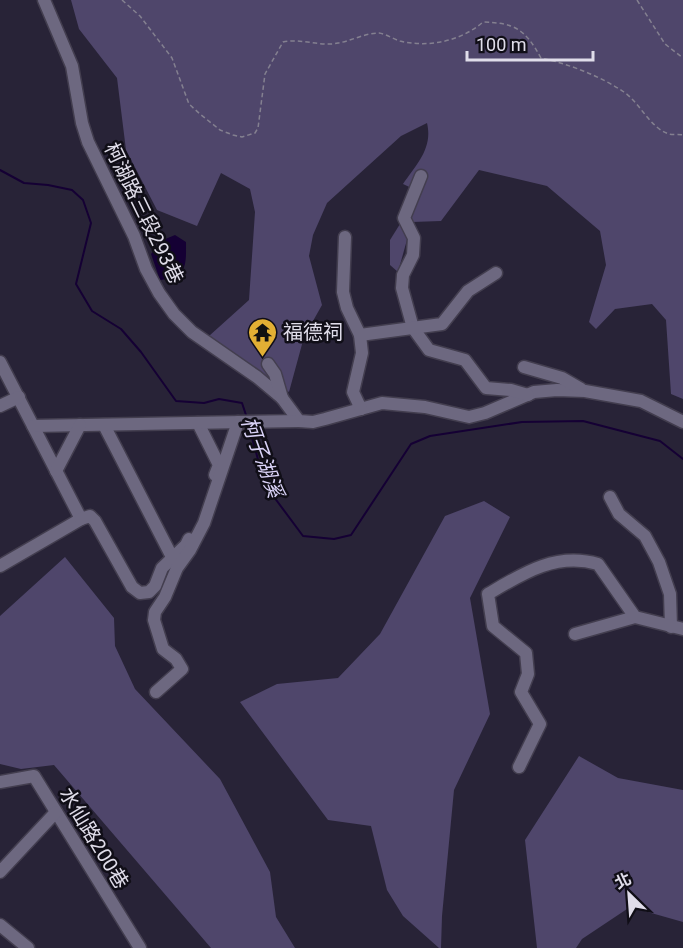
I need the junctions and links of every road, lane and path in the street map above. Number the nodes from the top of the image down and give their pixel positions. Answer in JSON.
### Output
{"nodes":[{"id":1,"x":44,"y":0,"type":"edge"},
{"id":2,"x":123,"y":0,"type":"edge"},
{"id":3,"x":637,"y":0,"type":"edge"},
{"id":4,"x":683,"y":58,"type":"edge"},
{"id":5,"x":683,"y":135,"type":"edge"},
{"id":6,"x":421,"y":176,"type":"dead end"},
{"id":7,"x":345,"y":237,"type":"dead end"},
{"id":8,"x":496,"y":273,"type":"dead end"},
{"id":9,"x":413,"y":328,"type":"junction"},
{"id":10,"x":360,"y":335,"type":"junction"},
{"id":11,"x":0,"y":362,"type":"edge"},
{"id":12,"x":268,"y":364,"type":"dead end"},
{"id":13,"x":524,"y":367,"type":"dead end"},
{"id":14,"x":585,"y":391,"type":"junction"},
{"id":15,"x":528,"y":395,"type":"junction"},
{"id":16,"x":19,"y":397,"type":"junction"},
{"id":17,"x":282,"y":398,"type":"junction"},
{"id":18,"x":0,"y":406,"type":"edge"},
{"id":19,"x":361,"y":409,"type":"junction"},
{"id":20,"x":299,"y":420,"type":"junction"},
{"id":21,"x":238,"y":422,"type":"junction"},
{"id":22,"x":683,"y":422,"type":"edge"},
{"id":23,"x":198,"y":423,"type":"junction"},
{"id":24,"x":104,"y":424,"type":"junction"},
{"id":25,"x":80,"y":425,"type":"junction"},
{"id":26,"x":33,"y":426,"type":"junction"},
{"id":27,"x":56,"y":471,"type":"junction"},
{"id":28,"x":610,"y":497,"type":"dead end"},
{"id":29,"x":81,"y":519,"type":"junction"},
{"id":30,"x":172,"y":557,"type":"junction"},
{"id":31,"x":0,"y":566,"type":"edge"},
{"id":32,"x":635,"y":618,"type":"junction"},
{"id":33,"x":677,"y":628,"type":"edge"},
{"id":34,"x":575,"y":633,"type":"dead end"},
{"id":35,"x":156,"y":692,"type":"dead end"},
{"id":36,"x":519,"y":767,"type":"dead end"},
{"id":37,"x":0,"y":782,"type":"edge"},
{"id":38,"x":56,"y":812,"type":"junction"},
{"id":39,"x":0,"y":872,"type":"edge"},
{"id":40,"x":0,"y":925,"type":"edge"},
{"id":41,"x":135,"y":946,"type":"edge"},
{"id":42,"x":28,"y":948,"type":"edge"}],
"edges":[{"from":1,"to":17,"type":"street","name":"柯湖路三段293巷"},
{"from":2,"to":5,"type":"path"},
{"from":3,"to":4,"type":"path"},
{"from":6,"to":9,"type":"street"},
{"from":7,"to":10,"type":"street"},
{"from":8,"to":9,"type":"street"},
{"from":9,"to":10,"type":"street"},
{"from":9,"to":15,"type":"street"},
{"from":10,"to":19,"type":"street"},
{"from":11,"to":16,"type":"street"},
{"from":12,"to":17,"type":"street"},
{"from":13,"to":14,"type":"street"},
{"from":14,"to":15,"type":"street"},
{"from":14,"to":22,"type":"street"},
{"from":15,"to":19,"type":"street"},
{"from":16,"to":18,"type":"street"},
{"from":16,"to":26,"type":"street"},
{"from":17,"to":20,"type":"street","name":"柯湖路三段293巷"},
{"from":19,"to":20,"type":"street"},
{"from":20,"to":21,"type":"street"},
{"from":21,"to":23,"type":"street"},
{"from":21,"to":35,"type":"street"},
{"from":23,"to":24,"type":"street"},
{"from":23,"to":30,"type":"street"},
{"from":24,"to":25,"type":"street"},
{"from":24,"to":30,"type":"street"},
{"from":25,"to":26,"type":"street"},
{"from":25,"to":27,"type":"street"},
{"from":26,"to":27,"type":"street"},
{"from":27,"to":29,"type":"street"},
{"from":28,"to":33,"type":"street"},
{"from":29,"to":30,"type":"street"},
{"from":29,"to":31,"type":"street"},
{"from":32,"to":33,"type":"street"},
{"from":32,"to":34,"type":"street"},
{"from":32,"to":36,"type":"street"},
{"from":37,"to":38,"type":"street","name":"水仙路200巷"},
{"from":38,"to":39,"type":"street"},
{"from":38,"to":41,"type":"street","name":"水仙路200巷"},
{"from":40,"to":42,"type":"street"}]}
